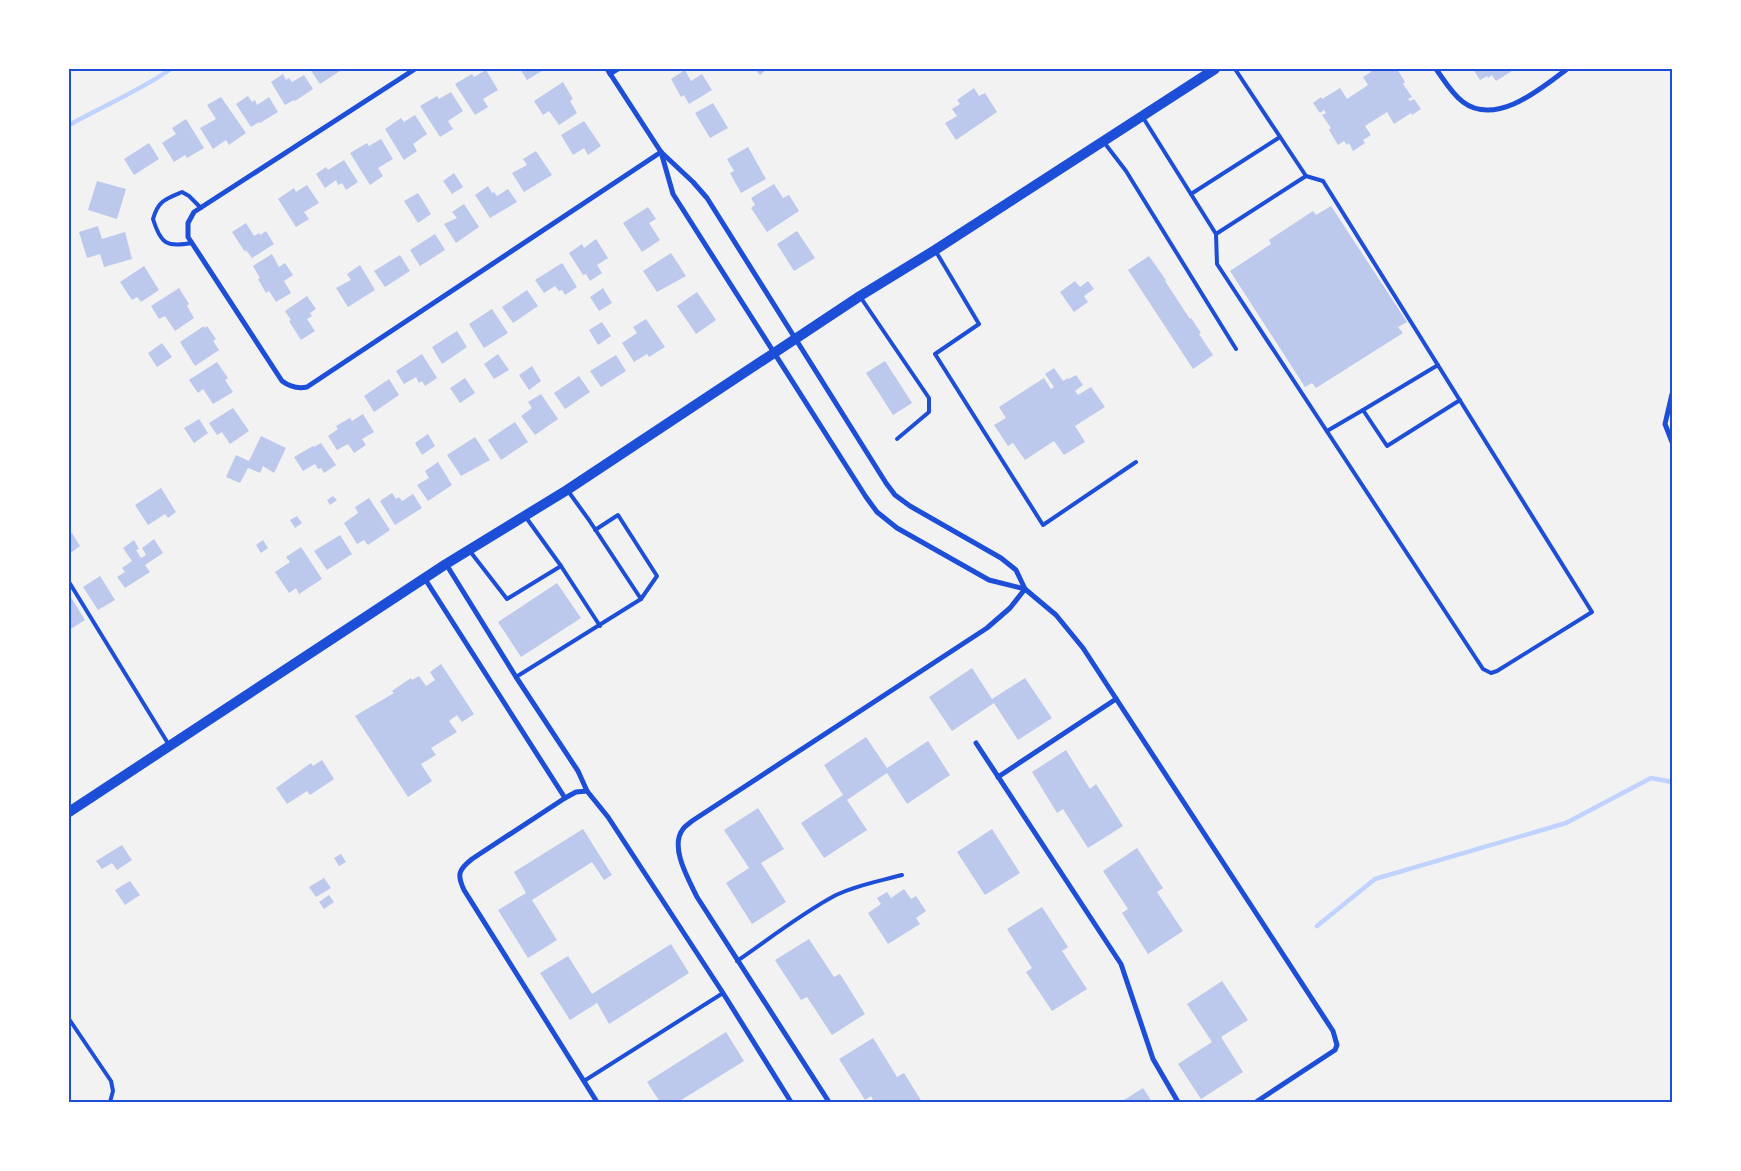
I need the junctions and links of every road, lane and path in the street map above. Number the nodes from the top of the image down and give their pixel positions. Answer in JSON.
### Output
{"nodes":[{"id":1,"x":415,"y":69,"type":"edge"},
{"id":2,"x":618,"y":69,"type":"edge"},
{"id":3,"x":1215,"y":69,"type":"edge"},
{"id":4,"x":1235,"y":69,"type":"edge"},
{"id":5,"x":1436,"y":69,"type":"edge"},
{"id":6,"x":1567,"y":69,"type":"edge"},
{"id":7,"x":609,"y":71,"type":"edge"},
{"id":8,"x":1142,"y":116,"type":"junction"},
{"id":9,"x":1280,"y":137,"type":"junction"},
{"id":10,"x":1104,"y":141,"type":"junction"},
{"id":11,"x":661,"y":152,"type":"junction"},
{"id":12,"x":1306,"y":176,"type":"junction"},
{"id":13,"x":1191,"y":194,"type":"junction"},
{"id":14,"x":201,"y":208,"type":"junction"},
{"id":15,"x":1216,"y":234,"type":"junction"},
{"id":16,"x":192,"y":243,"type":"junction"},
{"id":17,"x":935,"y":250,"type":"junction"},
{"id":18,"x":860,"y":296,"type":"junction"},
{"id":19,"x":794,"y":339,"type":"junction"},
{"id":20,"x":1236,"y":349,"type":"dead end"},
{"id":21,"x":774,"y":352,"type":"junction"},
{"id":22,"x":1438,"y":365,"type":"junction"},
{"id":23,"x":1672,"y":394,"type":"edge"},
{"id":24,"x":1460,"y":400,"type":"junction"},
{"id":25,"x":1363,"y":410,"type":"junction"},
{"id":26,"x":1327,"y":431,"type":"junction"},
{"id":27,"x":897,"y":440,"type":"dead end"},
{"id":28,"x":1672,"y":442,"type":"edge"},
{"id":29,"x":1136,"y":462,"type":"dead end"},
{"id":30,"x":567,"y":490,"type":"junction"},
{"id":31,"x":525,"y":515,"type":"junction"},
{"id":32,"x":595,"y":530,"type":"junction"},
{"id":33,"x":469,"y":550,"type":"junction"},
{"id":34,"x":446,"y":564,"type":"junction"},
{"id":35,"x":561,"y":566,"type":"junction"},
{"id":36,"x":425,"y":579,"type":"junction"},
{"id":37,"x":69,"y":582,"type":"edge"},
{"id":38,"x":1025,"y":589,"type":"junction"},
{"id":39,"x":641,"y":599,"type":"junction"},
{"id":40,"x":600,"y":626,"type":"junction"},
{"id":41,"x":516,"y":677,"type":"junction"},
{"id":42,"x":1116,"y":699,"type":"junction"},
{"id":43,"x":976,"y":744,"type":"dead end"},
{"id":44,"x":169,"y":745,"type":"junction"},
{"id":45,"x":998,"y":777,"type":"junction"},
{"id":46,"x":587,"y":791,"type":"junction"},
{"id":47,"x":565,"y":798,"type":"junction"},
{"id":48,"x":69,"y":812,"type":"edge"},
{"id":49,"x":902,"y":875,"type":"dead end"},
{"id":50,"x":737,"y":961,"type":"junction"},
{"id":51,"x":723,"y":993,"type":"junction"},
{"id":52,"x":69,"y":1019,"type":"edge"},
{"id":53,"x":584,"y":1081,"type":"junction"},
{"id":54,"x":110,"y":1102,"type":"edge"},
{"id":55,"x":597,"y":1102,"type":"edge"},
{"id":56,"x":791,"y":1102,"type":"edge"},
{"id":57,"x":829,"y":1102,"type":"edge"},
{"id":58,"x":1178,"y":1102,"type":"edge"},
{"id":59,"x":1256,"y":1102,"type":"edge"}],
"edges":[{"from":1,"to":14,"type":"street"},
{"from":2,"to":7,"type":"street"},
{"from":3,"to":8,"type":"main road"},
{"from":4,"to":9,"type":"lane"},
{"from":5,"to":6,"type":"street"},
{"from":7,"to":11,"type":"street"},
{"from":8,"to":10,"type":"main road"},
{"from":8,"to":13,"type":"lane"},
{"from":9,"to":12,"type":"lane"},
{"from":9,"to":13,"type":"lane"},
{"from":10,"to":17,"type":"main road"},
{"from":10,"to":20,"type":"lane"},
{"from":11,"to":16,"type":"street"},
{"from":11,"to":19,"type":"street"},
{"from":11,"to":21,"type":"street"},
{"from":12,"to":15,"type":"lane"},
{"from":12,"to":22,"type":"lane"},
{"from":13,"to":15,"type":"lane"},
{"from":14,"to":16,"type":"street"},
{"from":14,"to":16,"type":"lane"},
{"from":15,"to":26,"type":"lane"},
{"from":17,"to":18,"type":"main road"},
{"from":17,"to":29,"type":"lane"},
{"from":18,"to":19,"type":"main road"},
{"from":18,"to":27,"type":"lane"},
{"from":19,"to":21,"type":"main road"},
{"from":19,"to":38,"type":"street"},
{"from":21,"to":30,"type":"main road"},
{"from":21,"to":38,"type":"street"},
{"from":22,"to":24,"type":"lane"},
{"from":22,"to":25,"type":"lane"},
{"from":23,"to":28,"type":"street"},
{"from":24,"to":25,"type":"lane"},
{"from":24,"to":26,"type":"lane"},
{"from":25,"to":26,"type":"lane"},
{"from":30,"to":31,"type":"main road"},
{"from":30,"to":32,"type":"lane"},
{"from":31,"to":33,"type":"main road"},
{"from":31,"to":35,"type":"lane"},
{"from":32,"to":39,"type":"lane"},
{"from":32,"to":39,"type":"lane"},
{"from":33,"to":34,"type":"main road"},
{"from":33,"to":35,"type":"lane"},
{"from":34,"to":36,"type":"main road"},
{"from":34,"to":41,"type":"street"},
{"from":35,"to":40,"type":"lane"},
{"from":36,"to":44,"type":"main road"},
{"from":36,"to":47,"type":"street"},
{"from":37,"to":44,"type":"lane"},
{"from":38,"to":42,"type":"street"},
{"from":38,"to":50,"type":"street"},
{"from":39,"to":40,"type":"lane"},
{"from":40,"to":41,"type":"lane"},
{"from":41,"to":46,"type":"street"},
{"from":42,"to":45,"type":"street"},
{"from":42,"to":59,"type":"street"},
{"from":43,"to":45,"type":"street"},
{"from":44,"to":48,"type":"main road"},
{"from":45,"to":58,"type":"street"},
{"from":46,"to":47,"type":"street"},
{"from":46,"to":51,"type":"street"},
{"from":47,"to":53,"type":"street"},
{"from":49,"to":50,"type":"lane"},
{"from":50,"to":57,"type":"street"},
{"from":51,"to":53,"type":"lane"},
{"from":51,"to":56,"type":"street"},
{"from":52,"to":54,"type":"lane"},
{"from":53,"to":55,"type":"street"}]}
